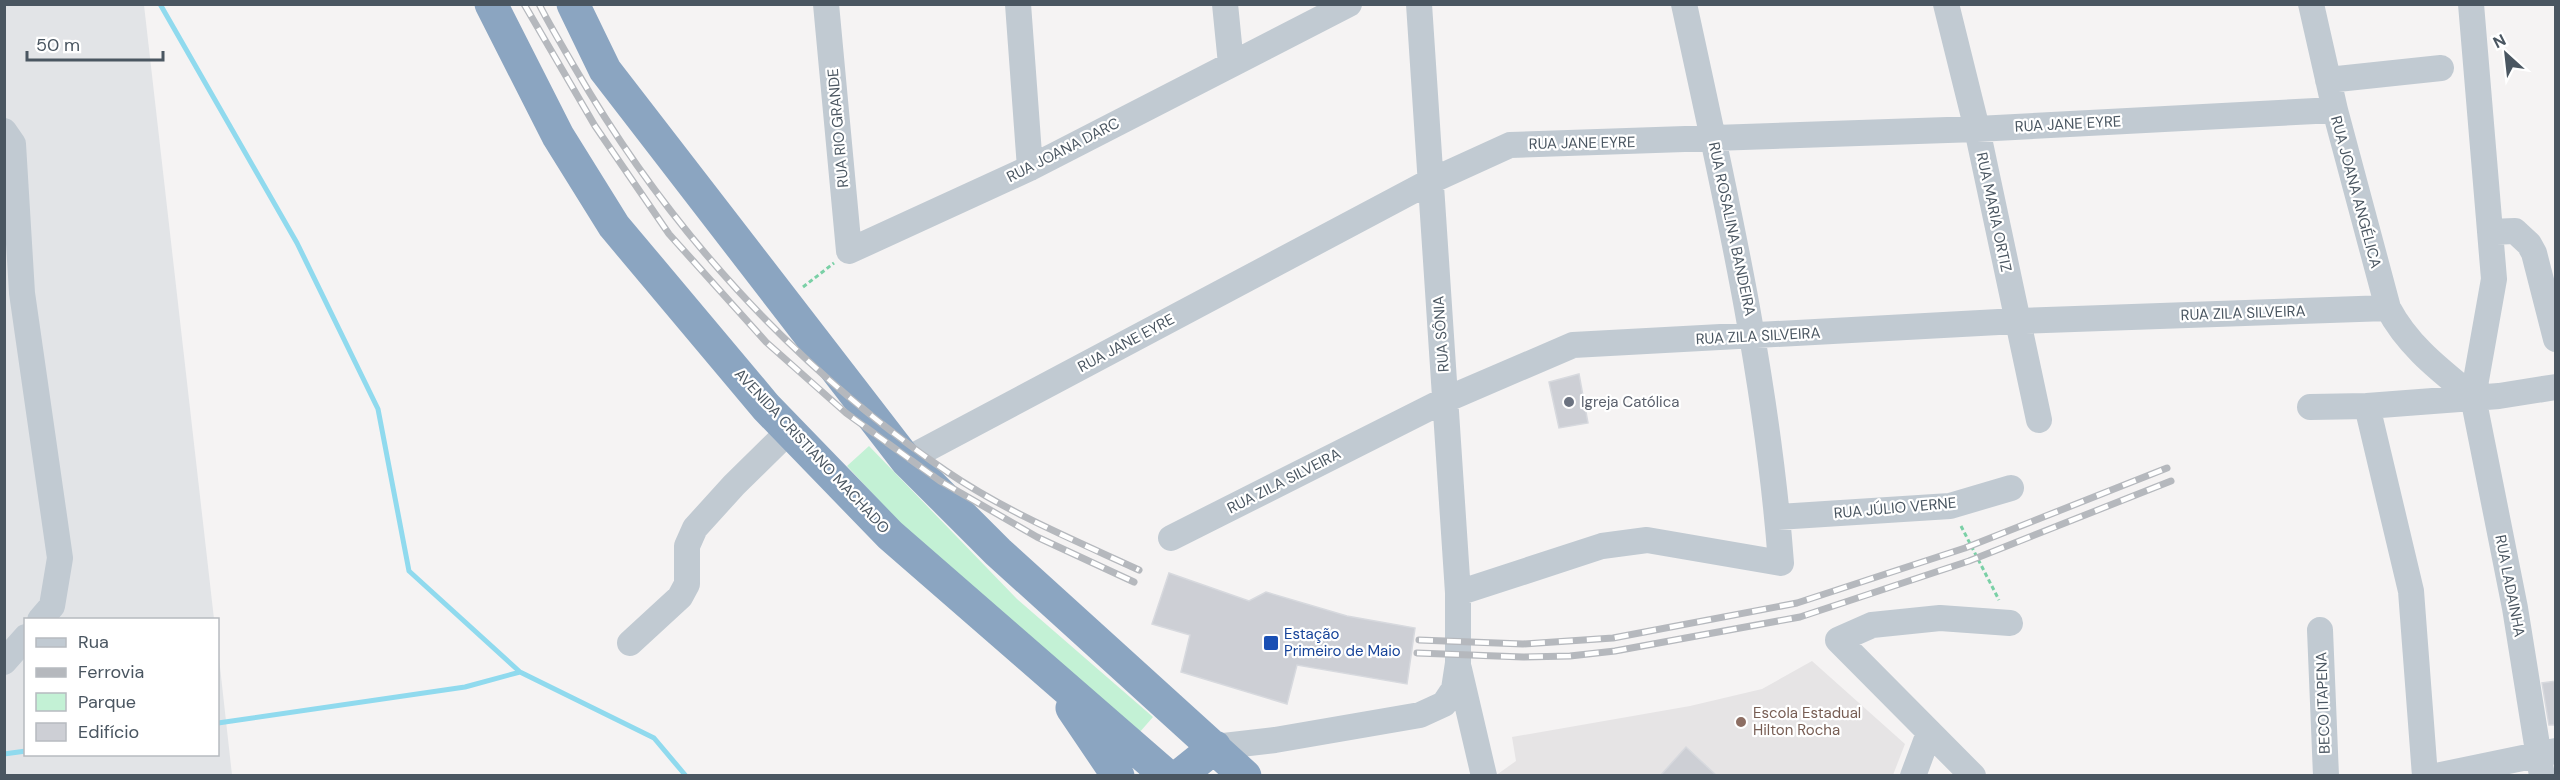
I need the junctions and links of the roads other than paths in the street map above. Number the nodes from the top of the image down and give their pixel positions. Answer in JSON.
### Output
{"nodes":[{"id":1,"x":491,"y":4,"type":"edge"},
{"id":2,"x":573,"y":4,"type":"edge"},
{"id":3,"x":826,"y":4,"type":"edge"},
{"id":4,"x":1018,"y":4,"type":"edge"},
{"id":5,"x":1225,"y":4,"type":"edge"},
{"id":6,"x":1349,"y":4,"type":"edge"},
{"id":7,"x":1419,"y":4,"type":"edge"},
{"id":8,"x":1684,"y":4,"type":"edge"},
{"id":9,"x":1946,"y":4,"type":"edge"},
{"id":10,"x":2311,"y":4,"type":"edge"},
{"id":11,"x":2471,"y":4,"type":"edge"},
{"id":12,"x":1231,"y":64,"type":"junction"},
{"id":13,"x":2441,"y":68,"type":"dead end"},
{"id":14,"x":2328,"y":80,"type":"junction"},
{"id":15,"x":2335,"y":110,"type":"junction"},
{"id":16,"x":1977,"y":129,"type":"junction"},
{"id":17,"x":4,"y":131,"type":"edge"},
{"id":18,"x":1713,"y":140,"type":"junction"},
{"id":19,"x":1030,"y":168,"type":"junction"},
{"id":20,"x":1431,"y":181,"type":"junction"},
{"id":21,"x":2490,"y":232,"type":"junction"},
{"id":22,"x":849,"y":251,"type":"joint"},
{"id":23,"x":2388,"y":308,"type":"junction"},
{"id":24,"x":2018,"y":321,"type":"junction"},
{"id":25,"x":1754,"y":336,"type":"junction"},
{"id":26,"x":2556,"y":339,"type":"edge"},
{"id":27,"x":2481,"y":352,"type":"junction"},
{"id":28,"x":2433,"y":364,"type":"junction"},
{"id":29,"x":2556,"y":387,"type":"edge"},
{"id":30,"x":2473,"y":397,"type":"junction"},
{"id":31,"x":1445,"y":400,"type":"junction"},
{"id":32,"x":2367,"y":406,"type":"junction"},
{"id":33,"x":2310,"y":407,"type":"dead end"},
{"id":34,"x":2039,"y":420,"type":"dead end"},
{"id":35,"x":789,"y":431,"type":"junction"},
{"id":36,"x":906,"y":460,"type":"junction"},
{"id":37,"x":2011,"y":488,"type":"dead end"},
{"id":38,"x":1778,"y":517,"type":"junction"},
{"id":39,"x":1171,"y":538,"type":"dead end"},
{"id":40,"x":1458,"y":593,"type":"junction"},
{"id":41,"x":42,"y":618,"type":"edge"},
{"id":42,"x":2010,"y":623,"type":"road end"},
{"id":43,"x":2320,"y":630,"type":"dead end"},
{"id":44,"x":24,"y":639,"type":"edge"},
{"id":45,"x":630,"y":643,"type":"dead end"},
{"id":46,"x":4,"y":662,"type":"edge"},
{"id":47,"x":1458,"y":663,"type":"junction"},
{"id":48,"x":1046,"y":669,"type":"junction"},
{"id":49,"x":1420,"y":715,"type":"junction"},
{"id":50,"x":1929,"y":733,"type":"junction"},
{"id":51,"x":1475,"y":742,"type":"junction"},
{"id":52,"x":1215,"y":747,"type":"junction"},
{"id":53,"x":2546,"y":760,"type":"edge"},
{"id":54,"x":1118,"y":776,"type":"edge"},
{"id":55,"x":1167,"y":776,"type":"edge"},
{"id":56,"x":1179,"y":776,"type":"edge"},
{"id":57,"x":1245,"y":776,"type":"edge"},
{"id":58,"x":1484,"y":776,"type":"edge"},
{"id":59,"x":1913,"y":776,"type":"edge"},
{"id":60,"x":1973,"y":776,"type":"edge"},
{"id":61,"x":2326,"y":776,"type":"edge"},
{"id":62,"x":2425,"y":776,"type":"edge"},
{"id":63,"x":2436,"y":776,"type":"edge"}],
"edges":[{"from":1,"to":35,"type":"highway","name":"AVENIDA CRISTIANO MACHADO"},
{"from":2,"to":36,"type":"highway"},
{"from":3,"to":22,"type":"street","name":"RUA RIO GRANDE"},
{"from":4,"to":19,"type":"street"},
{"from":5,"to":12,"type":"street"},
{"from":6,"to":12,"type":"street","name":"RUA JOANA DARC"},
{"from":7,"to":20,"type":"street","name":"RUA SÔNIA"},
{"from":8,"to":18,"type":"street","name":"RUA ROSALINA BANDEIRA"},
{"from":9,"to":16,"type":"street","name":"RUA MARIA ORTIZ"},
{"from":10,"to":14,"type":"street","name":"RUA JOANA ANGÉLICA"},
{"from":11,"to":21,"type":"street"},
{"from":12,"to":19,"type":"street","name":"RUA JOANA DARC"},
{"from":13,"to":14,"type":"street"},
{"from":14,"to":15,"type":"street","name":"RUA JOANA ANGÉLICA"},
{"from":15,"to":16,"type":"street","name":"RUA JANE EYRE"},
{"from":15,"to":23,"type":"street","name":"RUA JOANA ANGÉLICA"},
{"from":16,"to":18,"type":"street","name":"RUA JANE EYRE"},
{"from":16,"to":24,"type":"street","name":"RUA MARIA ORTIZ"},
{"from":17,"to":41,"type":"street"},
{"from":18,"to":20,"type":"street","name":"RUA JANE EYRE"},
{"from":18,"to":25,"type":"street","name":"RUA ROSALINA BANDEIRA"},
{"from":19,"to":22,"type":"street","name":"RUA JOANA DARC"},
{"from":20,"to":31,"type":"street","name":"RUA SÔNIA"},
{"from":20,"to":36,"type":"street","name":"RUA JANE EYRE"},
{"from":21,"to":26,"type":"street"},
{"from":21,"to":27,"type":"street"},
{"from":23,"to":24,"type":"street","name":"RUA ZILA SILVEIRA"},
{"from":23,"to":28,"type":"street","name":"RUA JOANA ANGÉLICA"},
{"from":24,"to":25,"type":"street","name":"RUA ZILA SILVEIRA"},
{"from":24,"to":34,"type":"street","name":"RUA MARIA ORTIZ"},
{"from":25,"to":31,"type":"street","name":"RUA ZILA SILVEIRA"},
{"from":25,"to":38,"type":"street","name":"RUA ROSALINA BANDEIRA"},
{"from":27,"to":28,"type":"street"},
{"from":27,"to":30,"type":"street"},
{"from":28,"to":30,"type":"street","name":"RUA JOANA ANGÉLICA"},
{"from":29,"to":30,"type":"street"},
{"from":30,"to":32,"type":"street"},
{"from":30,"to":53,"type":"street","name":"RUA LADAINHA"},
{"from":31,"to":39,"type":"street","name":"RUA ZILA SILVEIRA"},
{"from":31,"to":40,"type":"street","name":"RUA SÔNIA"},
{"from":32,"to":33,"type":"street"},
{"from":32,"to":62,"type":"street"},
{"from":35,"to":45,"type":"street"},
{"from":35,"to":48,"type":"highway","name":"AVENIDA CRISTIANO MACHADO"},
{"from":36,"to":52,"type":"highway"},
{"from":37,"to":38,"type":"street","name":"RUA JÚLIO VERNE"},
{"from":38,"to":40,"type":"street","name":"RUA ROSALINA BANDEIRA"},
{"from":40,"to":47,"type":"street","name":"RUA SÔNIA"},
{"from":42,"to":50,"type":"street"},
{"from":43,"to":61,"type":"street","name":"BECO ITAPENA"},
{"from":44,"to":46,"type":"street"},
{"from":47,"to":49,"type":"street","name":"RUA SÔNIA"},
{"from":47,"to":51,"type":"street","name":"RUA SÔNIA"},
{"from":48,"to":54,"type":"highway"},
{"from":48,"to":55,"type":"highway","name":"AVENIDA CRISTIANO MACHADO"},
{"from":49,"to":51,"type":"street"},
{"from":49,"to":52,"type":"street","name":"RUA SÔNIA"},
{"from":50,"to":59,"type":"street"},
{"from":50,"to":60,"type":"street"},
{"from":51,"to":58,"type":"street","name":"RUA SÔNIA"},
{"from":52,"to":56,"type":"highway"},
{"from":52,"to":57,"type":"highway"},
{"from":53,"to":63,"type":"street"}]}
